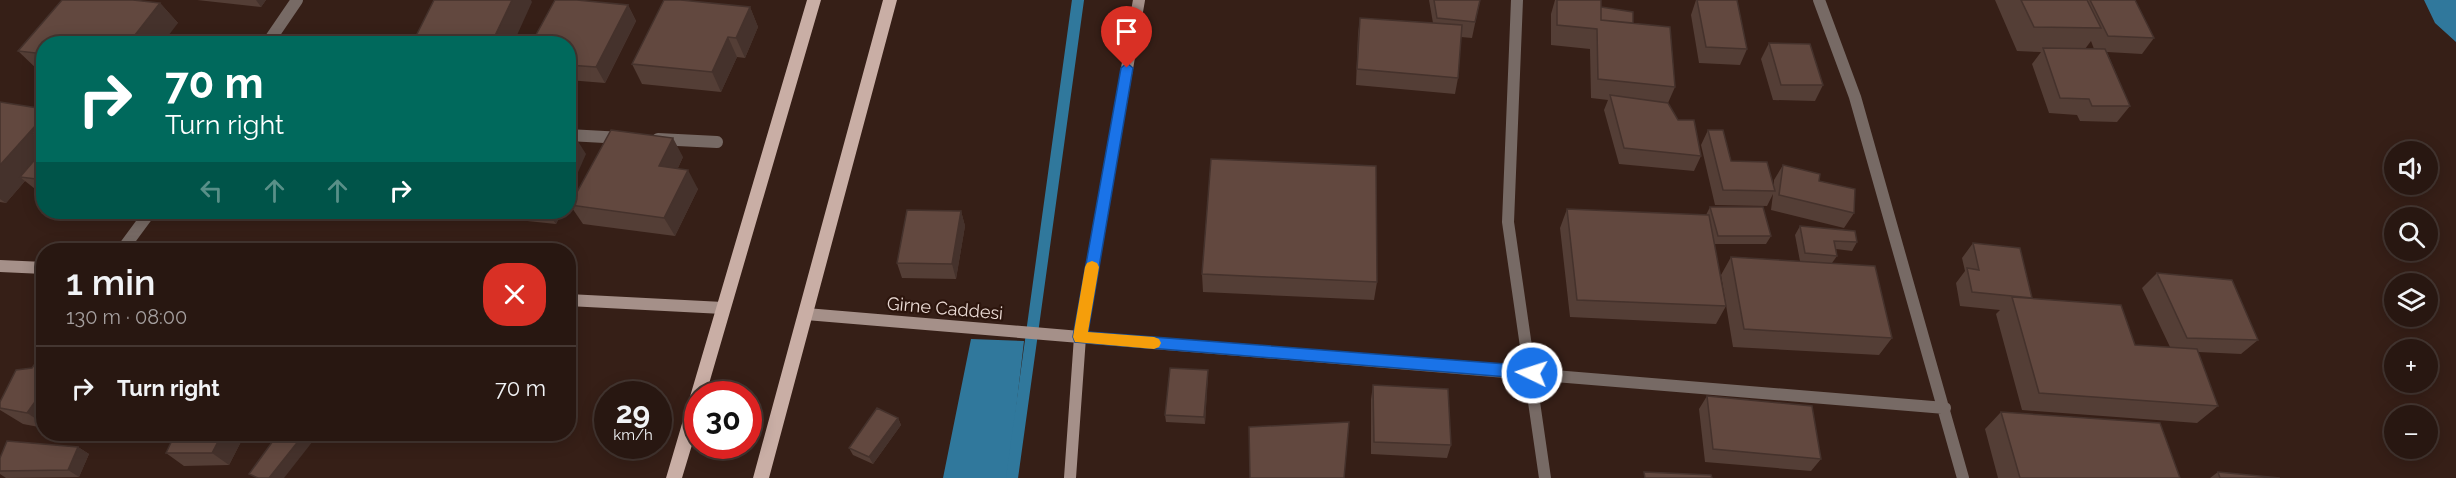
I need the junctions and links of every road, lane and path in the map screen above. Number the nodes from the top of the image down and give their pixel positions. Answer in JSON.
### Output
{"nodes":[{"id":1,"x":297,"y":0,"type":"edge"},
{"id":2,"x":814,"y":0,"type":"edge"},
{"id":3,"x":890,"y":0,"type":"edge"},
{"id":4,"x":1139,"y":0,"type":"edge"},
{"id":5,"x":1516,"y":0,"type":"edge"},
{"id":6,"x":1819,"y":0,"type":"edge"},
{"id":7,"x":272,"y":36,"type":"edge"},
{"id":8,"x":576,"y":135,"type":"edge"},
{"id":9,"x":717,"y":142,"type":"dead end"},
{"id":10,"x":145,"y":219,"type":"edge"},
{"id":11,"x":127,"y":243,"type":"edge"},
{"id":12,"x":0,"y":266,"type":"edge"},
{"id":13,"x":36,"y":268,"type":"edge"},
{"id":14,"x":576,"y":300,"type":"edge"},
{"id":15,"x":723,"y":308,"type":"junction"},
{"id":16,"x":806,"y":314,"type":"junction"},
{"id":17,"x":1080,"y":337,"type":"junction"},
{"id":18,"x":1532,"y":373,"type":"junction"},
{"id":19,"x":702,"y":381,"type":"edge"},
{"id":20,"x":1945,"y":408,"type":"junction"},
{"id":21,"x":684,"y":443,"type":"edge"},
{"id":22,"x":674,"y":478,"type":"edge"},
{"id":23,"x":761,"y":478,"type":"edge"},
{"id":24,"x":1070,"y":478,"type":"edge"},
{"id":25,"x":1545,"y":478,"type":"edge"},
{"id":26,"x":1963,"y":478,"type":"edge"}],
"edges":[{"from":1,"to":7,"type":"street"},
{"from":2,"to":15,"type":"main road"},
{"from":3,"to":16,"type":"main road"},
{"from":4,"to":17,"type":"street"},
{"from":5,"to":18,"type":"street"},
{"from":6,"to":20,"type":"street"},
{"from":8,"to":9,"type":"street"},
{"from":10,"to":11,"type":"street"},
{"from":12,"to":13,"type":"street"},
{"from":14,"to":15,"type":"street"},
{"from":15,"to":19,"type":"main road"},
{"from":16,"to":17,"type":"street","name":"Girne Caddesi"},
{"from":16,"to":23,"type":"main road"},
{"from":17,"to":18,"type":"street"},
{"from":17,"to":24,"type":"street"},
{"from":18,"to":20,"type":"street"},
{"from":18,"to":25,"type":"street"},
{"from":20,"to":26,"type":"street"},
{"from":21,"to":22,"type":"main road"}]}
